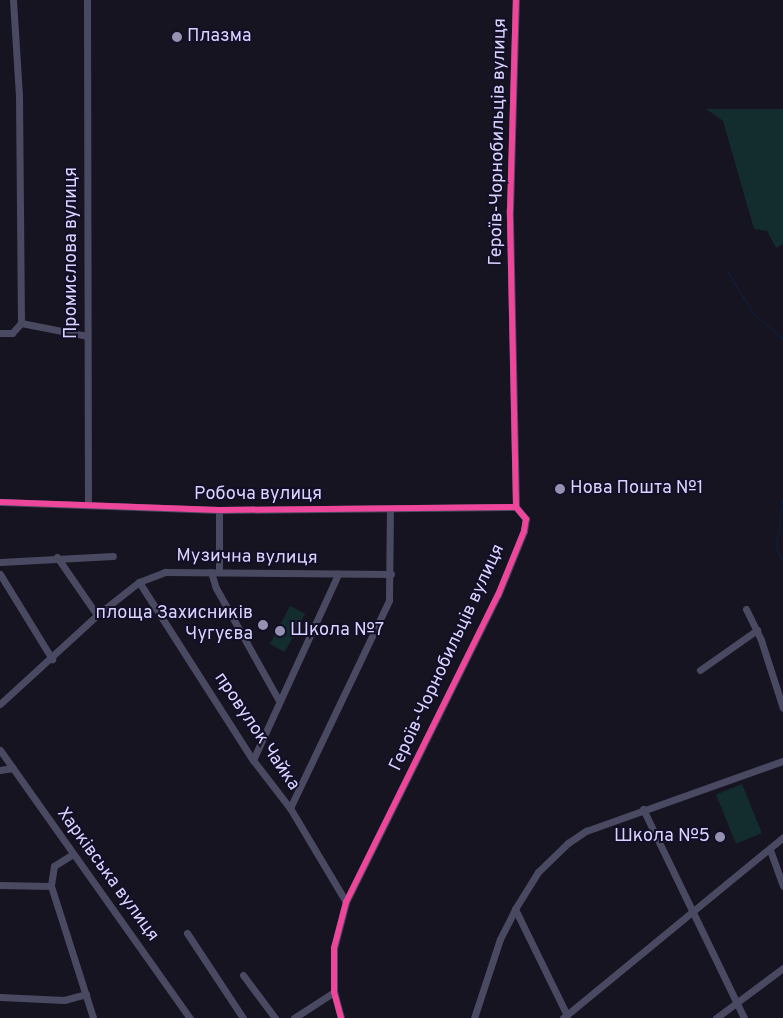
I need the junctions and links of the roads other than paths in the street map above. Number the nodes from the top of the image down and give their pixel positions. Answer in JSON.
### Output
{"nodes":[{"id":1,"x":13,"y":0,"type":"edge"},
{"id":2,"x":87,"y":0,"type":"edge"},
{"id":3,"x":516,"y":0,"type":"edge"},
{"id":4,"x":21,"y":324,"type":"junction"},
{"id":5,"x":0,"y":333,"type":"edge"},
{"id":6,"x":87,"y":336,"type":"junction"},
{"id":7,"x":0,"y":502,"type":"edge"},
{"id":8,"x":88,"y":506,"type":"junction"},
{"id":9,"x":516,"y":507,"type":"junction"},
{"id":10,"x":219,"y":510,"type":"junction"},
{"id":11,"x":390,"y":510,"type":"junction"},
{"id":12,"x":113,"y":556,"type":"dead end"},
{"id":13,"x":58,"y":557,"type":"junction"},
{"id":14,"x":0,"y":562,"type":"edge"},
{"id":15,"x":215,"y":571,"type":"junction"},
{"id":16,"x":0,"y":574,"type":"edge"},
{"id":17,"x":338,"y":574,"type":"junction"},
{"id":18,"x":391,"y":574,"type":"junction"},
{"id":19,"x":139,"y":582,"type":"junction"},
{"id":20,"x":746,"y":609,"type":"dead end"},
{"id":21,"x":96,"y":615,"type":"junction"},
{"id":22,"x":757,"y":630,"type":"junction"},
{"id":23,"x":52,"y":659,"type":"junction"},
{"id":24,"x":700,"y":670,"type":"dead end"},
{"id":25,"x":278,"y":698,"type":"junction"},
{"id":26,"x":0,"y":704,"type":"edge"},
{"id":27,"x":783,"y":708,"type":"edge"},
{"id":28,"x":0,"y":750,"type":"edge"},
{"id":29,"x":253,"y":760,"type":"junction"},
{"id":30,"x":783,"y":761,"type":"edge"},
{"id":31,"x":13,"y":768,"type":"junction"},
{"id":32,"x":0,"y":770,"type":"edge"},
{"id":33,"x":290,"y":808,"type":"junction"},
{"id":34,"x":643,"y":809,"type":"junction"},
{"id":35,"x":783,"y":837,"type":"edge"},
{"id":36,"x":770,"y":850,"type":"junction"},
{"id":37,"x":73,"y":854,"type":"junction"},
{"id":38,"x":0,"y":885,"type":"edge"},
{"id":39,"x":51,"y":886,"type":"junction"},
{"id":40,"x":783,"y":886,"type":"edge"},
{"id":41,"x":346,"y":902,"type":"junction"},
{"id":42,"x":515,"y":909,"type":"junction"},
{"id":43,"x":692,"y":915,"type":"junction"},
{"id":44,"x":187,"y":933,"type":"dead end"},
{"id":45,"x":783,"y":968,"type":"edge"},
{"id":46,"x":243,"y":975,"type":"dead end"},
{"id":47,"x":334,"y":992,"type":"junction"},
{"id":48,"x":86,"y":994,"type":"junction"},
{"id":49,"x":0,"y":997,"type":"edge"},
{"id":50,"x":734,"y":1004,"type":"junction"},
{"id":51,"x":565,"y":1017,"type":"edge"},
{"id":52,"x":93,"y":1018,"type":"edge"},
{"id":53,"x":190,"y":1018,"type":"edge"},
{"id":54,"x":243,"y":1018,"type":"edge"},
{"id":55,"x":276,"y":1018,"type":"edge"},
{"id":56,"x":294,"y":1018,"type":"edge"},
{"id":57,"x":340,"y":1018,"type":"edge"},
{"id":58,"x":474,"y":1018,"type":"edge"},
{"id":59,"x":716,"y":1018,"type":"edge"},
{"id":60,"x":744,"y":1018,"type":"edge"}],
"edges":[{"from":1,"to":4,"type":"street"},
{"from":2,"to":6,"type":"street","name":"Промислова вулиця"},
{"from":3,"to":9,"type":"street","name":"Героїв-Чорнобильців вулиця"},
{"from":4,"to":5,"type":"street"},
{"from":4,"to":6,"type":"street"},
{"from":6,"to":8,"type":"street","name":"Промислова вулиця"},
{"from":7,"to":8,"type":"street","name":"Робоча вулиця"},
{"from":8,"to":10,"type":"street","name":"Робоча вулиця"},
{"from":9,"to":11,"type":"street","name":"Робоча вулиця"},
{"from":9,"to":41,"type":"street","name":"Героїв-Чорнобильців вулиця"},
{"from":10,"to":11,"type":"street","name":"Робоча вулиця"},
{"from":10,"to":15,"type":"street"},
{"from":11,"to":18,"type":"street"},
{"from":12,"to":13,"type":"street"},
{"from":13,"to":14,"type":"street"},
{"from":13,"to":21,"type":"street"},
{"from":15,"to":17,"type":"street","name":"Музична вулиця"},
{"from":15,"to":19,"type":"street","name":"Музична вулиця"},
{"from":15,"to":25,"type":"street"},
{"from":16,"to":23,"type":"street"},
{"from":17,"to":18,"type":"street","name":"Музична вулиця"},
{"from":17,"to":25,"type":"street"},
{"from":18,"to":33,"type":"street"},
{"from":19,"to":21,"type":"street","name":"Музична вулиця"},
{"from":19,"to":29,"type":"street","name":"провулок Чайка"},
{"from":20,"to":22,"type":"street"},
{"from":21,"to":23,"type":"street","name":"Музична вулиця"},
{"from":22,"to":24,"type":"street"},
{"from":22,"to":27,"type":"street"},
{"from":23,"to":26,"type":"street","name":"Музична вулиця"},
{"from":25,"to":29,"type":"street"},
{"from":28,"to":31,"type":"street","name":"Харківська вулиця"},
{"from":29,"to":33,"type":"street","name":"провулок Чайка"},
{"from":30,"to":34,"type":"street"},
{"from":31,"to":32,"type":"street"},
{"from":31,"to":37,"type":"street","name":"Харківська вулиця"},
{"from":33,"to":41,"type":"street","name":"провулок Чайка"},
{"from":34,"to":42,"type":"street"},
{"from":34,"to":43,"type":"street"},
{"from":35,"to":36,"type":"street"},
{"from":36,"to":40,"type":"street"},
{"from":36,"to":43,"type":"street"},
{"from":37,"to":39,"type":"street"},
{"from":37,"to":53,"type":"street","name":"Харківська вулиця"},
{"from":38,"to":39,"type":"street"},
{"from":39,"to":48,"type":"street"},
{"from":41,"to":47,"type":"street","name":"Героїв-Чорнобильців вулиця"},
{"from":42,"to":51,"type":"street"},
{"from":42,"to":58,"type":"street"},
{"from":43,"to":50,"type":"street"},
{"from":43,"to":51,"type":"street"},
{"from":44,"to":54,"type":"street"},
{"from":45,"to":50,"type":"street"},
{"from":46,"to":55,"type":"street"},
{"from":47,"to":56,"type":"street"},
{"from":47,"to":57,"type":"street","name":"Героїв-Чорнобильців вулиця"},
{"from":48,"to":49,"type":"street"},
{"from":48,"to":52,"type":"street"},
{"from":50,"to":59,"type":"street"},
{"from":50,"to":60,"type":"street"}]}
